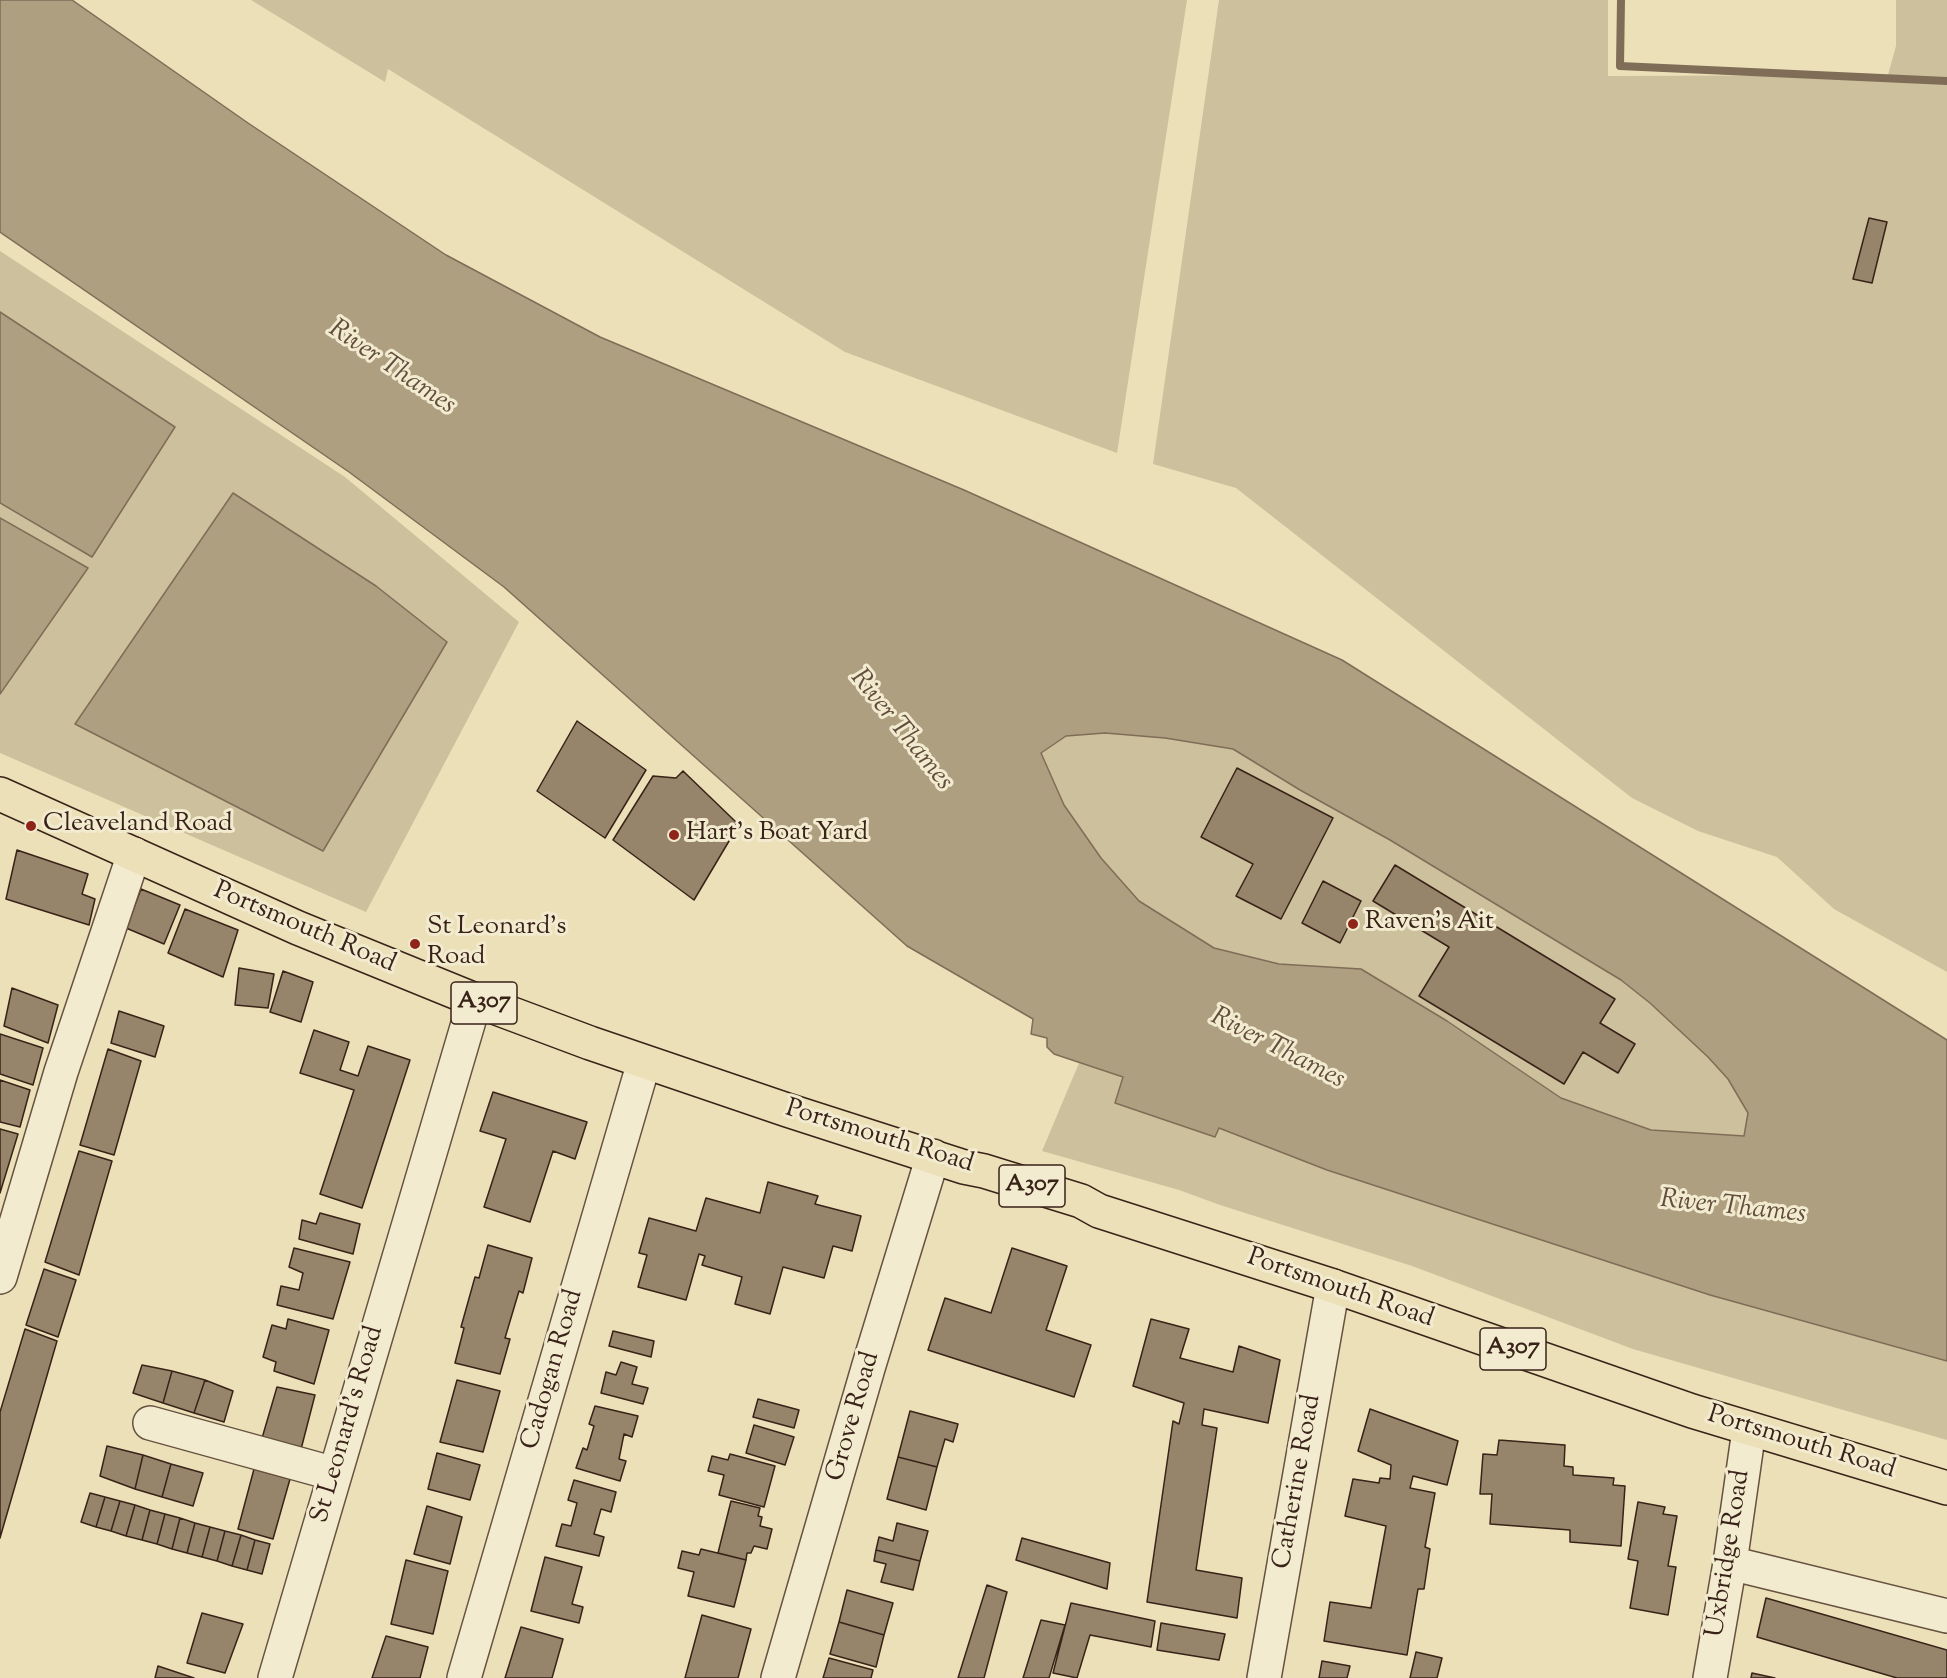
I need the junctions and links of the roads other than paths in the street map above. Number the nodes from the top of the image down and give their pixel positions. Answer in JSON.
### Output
{"nodes":[{"id":1,"x":0,"y":794,"type":"edge"},
{"id":2,"x":134,"y":854,"type":"junction"},
{"id":3,"x":475,"y":1000,"type":"junction"},
{"id":4,"x":644,"y":1062,"type":"junction"},
{"id":5,"x":933,"y":1156,"type":"junction"},
{"id":6,"x":0,"y":1277,"type":"edge"},
{"id":7,"x":1333,"y":1286,"type":"junction"},
{"id":8,"x":150,"y":1423,"type":"dead end"},
{"id":9,"x":1749,"y":1430,"type":"junction"},
{"id":10,"x":335,"y":1474,"type":"junction"},
{"id":11,"x":1947,"y":1488,"type":"edge"},
{"id":12,"x":1730,"y":1563,"type":"junction"},
{"id":13,"x":1947,"y":1616,"type":"edge"},
{"id":14,"x":275,"y":1678,"type":"edge"},
{"id":15,"x":464,"y":1678,"type":"edge"},
{"id":16,"x":778,"y":1678,"type":"edge"},
{"id":17,"x":1264,"y":1678,"type":"edge"},
{"id":18,"x":1710,"y":1678,"type":"edge"}],
"edges":[{"from":1,"to":2,"type":"main road","name":"Portsmouth Road","number":"A307"},
{"from":2,"to":3,"type":"main road","name":"Portsmouth Road","number":"A307"},
{"from":2,"to":6,"type":"street"},
{"from":3,"to":4,"type":"main road","name":"Portsmouth Road","number":"A307"},
{"from":3,"to":10,"type":"street","name":"St Leonard's Road"},
{"from":4,"to":5,"type":"main road","name":"Portsmouth Road","number":"A307"},
{"from":4,"to":15,"type":"street","name":"Cadogan Road"},
{"from":5,"to":7,"type":"main road","name":"Portsmouth Road","number":"A307"},
{"from":5,"to":16,"type":"street","name":"Grove Road"},
{"from":7,"to":9,"type":"main road","name":"Portsmouth Road","number":"A307"},
{"from":7,"to":17,"type":"street","name":"Catherine Road"},
{"from":8,"to":10,"type":"street"},
{"from":9,"to":11,"type":"main road","name":"Portsmouth Road","number":"A307"},
{"from":9,"to":12,"type":"street","name":"Uxbridge Road"},
{"from":10,"to":14,"type":"street","name":"St Leonard's Road"},
{"from":12,"to":13,"type":"street"},
{"from":12,"to":18,"type":"street","name":"Uxbridge Road"}]}
